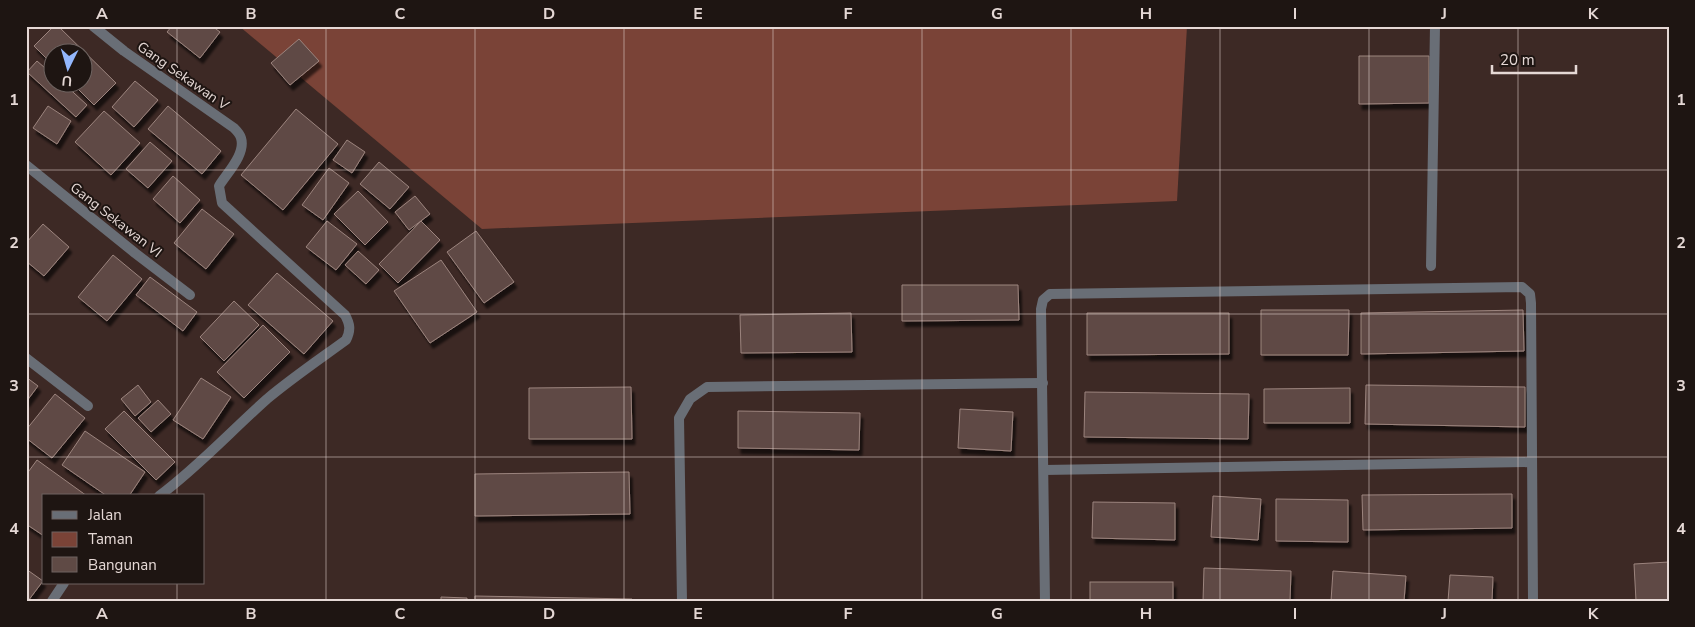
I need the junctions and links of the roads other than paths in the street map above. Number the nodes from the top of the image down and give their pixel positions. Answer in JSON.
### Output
{"nodes":[{"id":1,"x":93,"y":26,"type":"edge"},
{"id":2,"x":1435,"y":26,"type":"edge"},
{"id":3,"x":26,"y":165,"type":"edge"},
{"id":4,"x":1431,"y":266,"type":"dead end"},
{"id":5,"x":190,"y":295,"type":"dead end"},
{"id":6,"x":26,"y":358,"type":"edge"},
{"id":7,"x":1043,"y":383,"type":"junction"},
{"id":8,"x":88,"y":406,"type":"dead end"},
{"id":9,"x":1532,"y":462,"type":"junction"},
{"id":10,"x":1044,"y":470,"type":"junction"},
{"id":11,"x":161,"y":494,"type":"edge"},
{"id":12,"x":63,"y":584,"type":"edge"},
{"id":13,"x":52,"y":601,"type":"edge"},
{"id":14,"x":682,"y":601,"type":"edge"},
{"id":15,"x":1045,"y":601,"type":"edge"},
{"id":16,"x":1533,"y":601,"type":"edge"}],
"edges":[{"from":1,"to":11,"type":"street","name":"Gang Sekawan V"},
{"from":2,"to":4,"type":"street"},
{"from":3,"to":5,"type":"street","name":"Gang Sekawan VI"},
{"from":6,"to":8,"type":"street"},
{"from":7,"to":9,"type":"street"},
{"from":7,"to":10,"type":"street"},
{"from":7,"to":14,"type":"street"},
{"from":9,"to":10,"type":"street"},
{"from":9,"to":16,"type":"street"},
{"from":10,"to":15,"type":"street"},
{"from":12,"to":13,"type":"street"}]}
